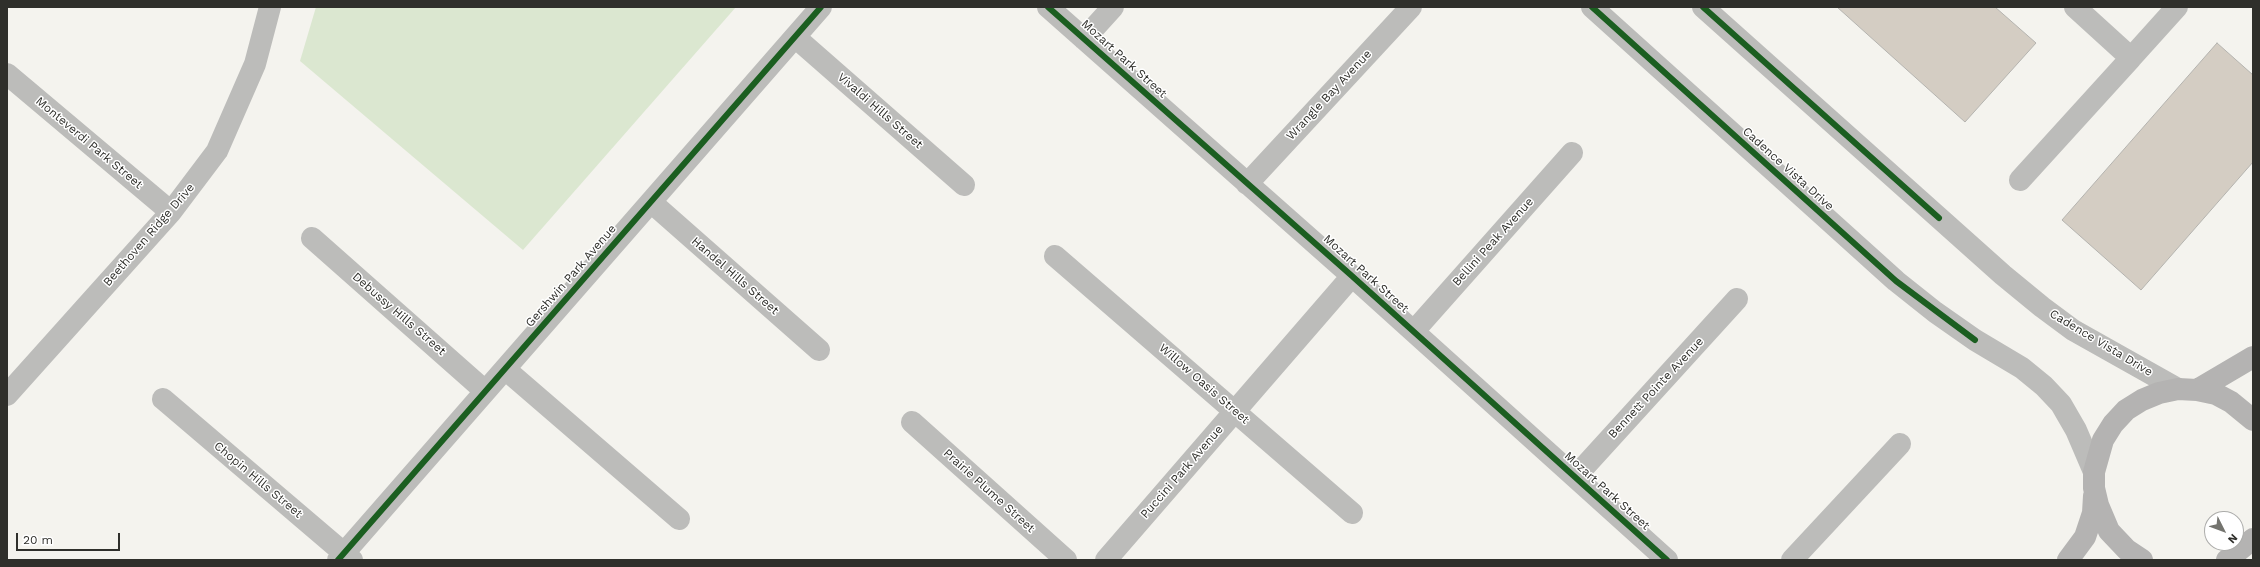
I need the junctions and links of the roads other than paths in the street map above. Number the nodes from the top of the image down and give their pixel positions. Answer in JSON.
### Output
{"nodes":[{"id":1,"x":270,"y":7,"type":"edge"},
{"id":2,"x":821,"y":7,"type":"edge"},
{"id":3,"x":1048,"y":7,"type":"edge"},
{"id":4,"x":1113,"y":7,"type":"edge"},
{"id":5,"x":1411,"y":7,"type":"edge"},
{"id":6,"x":1592,"y":7,"type":"edge"},
{"id":7,"x":1703,"y":7,"type":"edge"},
{"id":8,"x":2075,"y":7,"type":"edge"},
{"id":9,"x":2177,"y":7,"type":"edge"},
{"id":10,"x":795,"y":36,"type":"junction"},
{"id":11,"x":1084,"y":39,"type":"junction"},
{"id":12,"x":2130,"y":58,"type":"junction"},
{"id":13,"x":7,"y":74,"type":"edge"},
{"id":14,"x":1572,"y":153,"type":"dead end"},
{"id":15,"x":2020,"y":180,"type":"dead end"},
{"id":16,"x":1247,"y":184,"type":"junction"},
{"id":17,"x":964,"y":185,"type":"dead end"},
{"id":18,"x":650,"y":202,"type":"junction"},
{"id":19,"x":171,"y":212,"type":"junction"},
{"id":20,"x":312,"y":238,"type":"dead end"},
{"id":21,"x":1055,"y":256,"type":"dead end"},
{"id":22,"x":1352,"y":276,"type":"junction"},
{"id":23,"x":1737,"y":299,"type":"dead end"},
{"id":24,"x":1414,"y":331,"type":"junction"},
{"id":25,"x":819,"y":350,"type":"dead end"},
{"id":26,"x":2253,"y":357,"type":"edge"},
{"id":27,"x":504,"y":370,"type":"junction"},
{"id":28,"x":2188,"y":390,"type":"junction"},
{"id":29,"x":485,"y":391,"type":"junction"},
{"id":30,"x":7,"y":395,"type":"edge"},
{"id":31,"x":163,"y":399,"type":"dead end"},
{"id":32,"x":1235,"y":411,"type":"junction"},
{"id":33,"x":2253,"y":420,"type":"edge"},
{"id":34,"x":912,"y":422,"type":"dead end"},
{"id":35,"x":1900,"y":444,"type":"dead end"},
{"id":36,"x":1575,"y":476,"type":"junction"},
{"id":37,"x":2094,"y":480,"type":"junction"},
{"id":38,"x":1352,"y":513,"type":"dead end"},
{"id":39,"x":679,"y":519,"type":"dead end"},
{"id":40,"x":2253,"y":539,"type":"edge"},
{"id":41,"x":345,"y":558,"type":"edge"},
{"id":42,"x":1066,"y":560,"type":"edge"},
{"id":43,"x":1106,"y":560,"type":"edge"},
{"id":44,"x":1667,"y":560,"type":"edge"},
{"id":45,"x":1792,"y":560,"type":"edge"},
{"id":46,"x":2068,"y":560,"type":"edge"},
{"id":47,"x":2142,"y":560,"type":"edge"},
{"id":48,"x":2227,"y":560,"type":"edge"}],
"edges":[{"from":1,"to":19,"type":"street","name":"Beethoven Ridge Drive"},
{"from":2,"to":10,"type":"street","name":"Gershwin Park Avenue"},
{"from":3,"to":11,"type":"street","name":"Mozart Park Street"},
{"from":4,"to":11,"type":"street"},
{"from":5,"to":16,"type":"street","name":"Wrangle Bay Avenue"},
{"from":6,"to":37,"type":"street","name":"Cadence Vista Drive"},
{"from":7,"to":28,"type":"street","name":"Cadence Vista Drive"},
{"from":8,"to":12,"type":"street"},
{"from":9,"to":12,"type":"street"},
{"from":10,"to":17,"type":"street","name":"Vivaldi Hills Street"},
{"from":10,"to":18,"type":"street","name":"Gershwin Park Avenue"},
{"from":11,"to":16,"type":"street","name":"Mozart Park Street"},
{"from":12,"to":15,"type":"street"},
{"from":13,"to":19,"type":"street","name":"Monteverdi Park Street"},
{"from":14,"to":24,"type":"street","name":"Bellini Peak Avenue"},
{"from":16,"to":22,"type":"street","name":"Mozart Park Street"},
{"from":18,"to":25,"type":"street","name":"Handel Hills Street"},
{"from":18,"to":27,"type":"street","name":"Gershwin Park Avenue"},
{"from":19,"to":30,"type":"street","name":"Beethoven Ridge Drive"},
{"from":20,"to":29,"type":"street","name":"Debussy Hills Street"},
{"from":21,"to":32,"type":"street","name":"Willow Oasis Street"},
{"from":22,"to":24,"type":"street","name":"Mozart Park Street"},
{"from":22,"to":32,"type":"street","name":"Puccini Park Avenue"},
{"from":23,"to":36,"type":"street","name":"Bennett Pointe Avenue"},
{"from":24,"to":36,"type":"street","name":"Mozart Park Street"},
{"from":26,"to":28,"type":"main road"},
{"from":27,"to":29,"type":"street","name":"Gershwin Park Avenue"},
{"from":27,"to":39,"type":"street"},
{"from":28,"to":33,"type":"main road"},
{"from":28,"to":37,"type":"main road"},
{"from":29,"to":41,"type":"street","name":"Gershwin Park Avenue"},
{"from":31,"to":41,"type":"street","name":"Chopin Hills Street"},
{"from":32,"to":38,"type":"street","name":"Willow Oasis Street"},
{"from":32,"to":43,"type":"street","name":"Puccini Park Avenue"},
{"from":34,"to":42,"type":"street","name":"Prairie Plume Street"},
{"from":35,"to":45,"type":"street"},
{"from":36,"to":44,"type":"street","name":"Mozart Park Street"},
{"from":37,"to":46,"type":"main road"},
{"from":37,"to":47,"type":"main road"},
{"from":40,"to":48,"type":"main road"}]}
